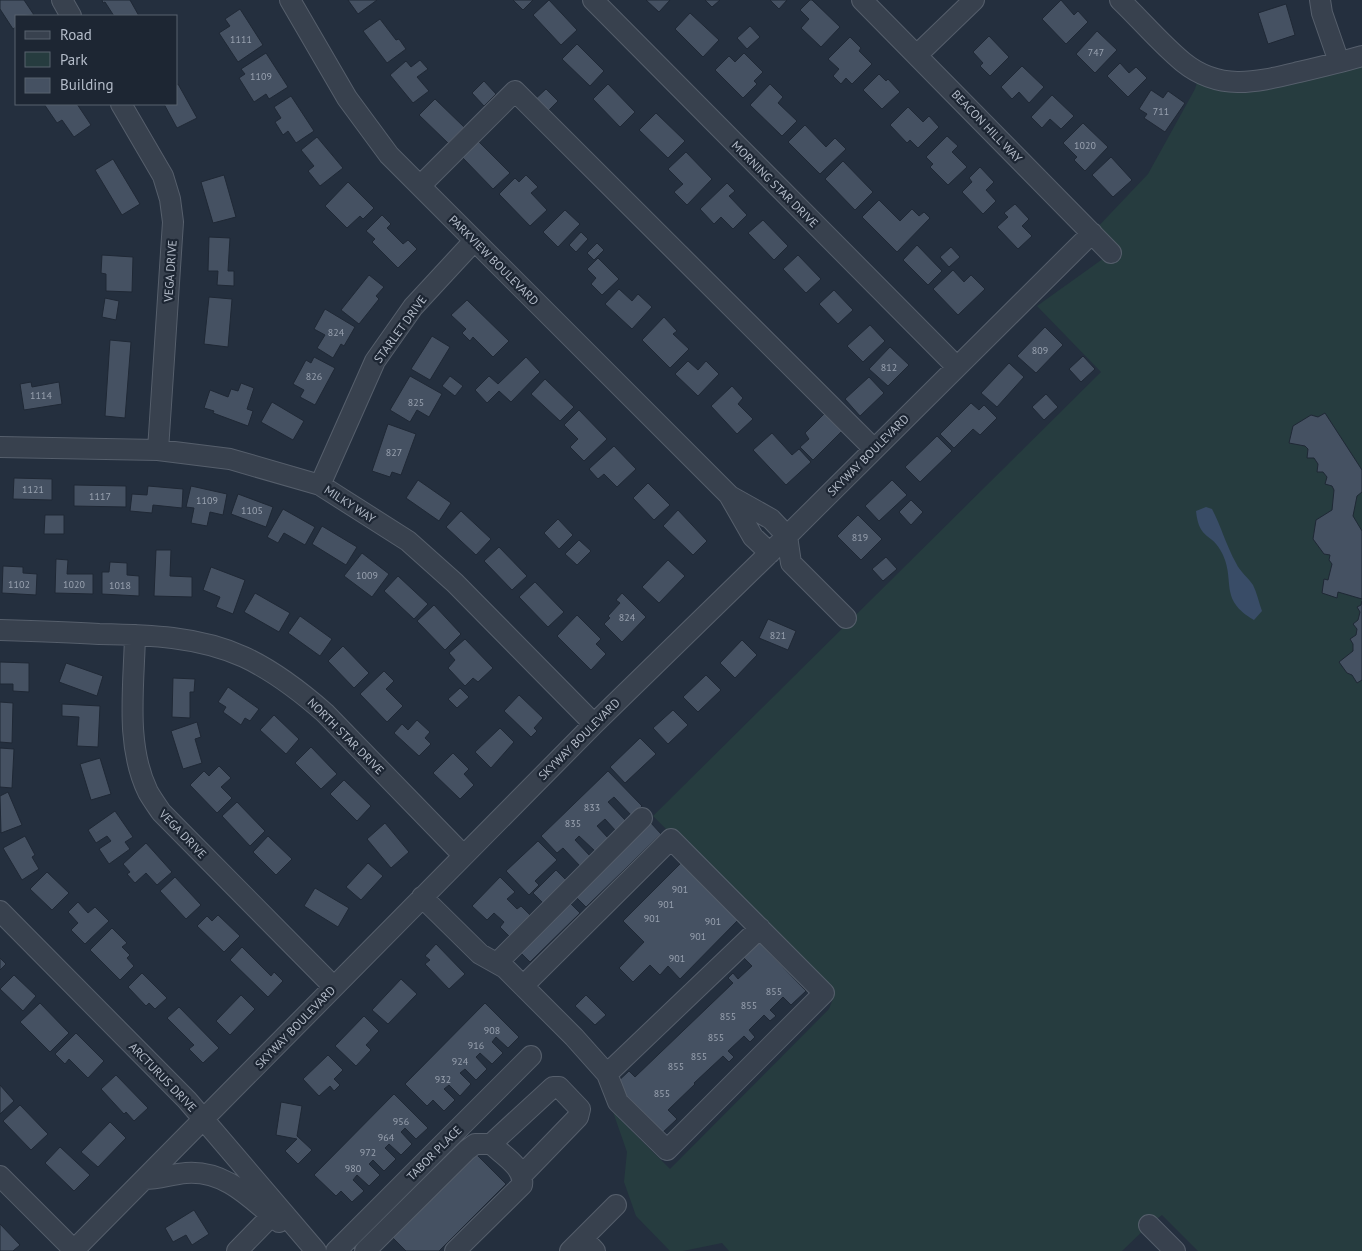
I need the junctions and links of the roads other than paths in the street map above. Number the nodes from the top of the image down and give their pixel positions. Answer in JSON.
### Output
{"nodes":[{"id":1,"x":62,"y":0,"type":"edge"},
{"id":2,"x":290,"y":0,"type":"edge"},
{"id":3,"x":593,"y":0,"type":"edge"},
{"id":4,"x":862,"y":0,"type":"edge"},
{"id":5,"x":974,"y":0,"type":"edge"},
{"id":6,"x":1120,"y":0,"type":"edge"},
{"id":7,"x":1320,"y":0,"type":"edge"},
{"id":8,"x":70,"y":15,"type":"edge"},
{"id":9,"x":917,"y":55,"type":"junction"},
{"id":10,"x":1362,"y":56,"type":"edge"},
{"id":11,"x":1340,"y":62,"type":"junction"},
{"id":12,"x":122,"y":105,"type":"edge"},
{"id":13,"x":420,"y":186,"type":"junction"},
{"id":14,"x":1092,"y":233,"type":"junction"},
{"id":15,"x":474,"y":241,"type":"junction"},
{"id":16,"x":1111,"y":253,"type":"dead end"},
{"id":17,"x":957,"y":367,"type":"junction"},
{"id":18,"x":0,"y":447,"type":"edge"},
{"id":19,"x":874,"y":449,"type":"junction"},
{"id":20,"x":158,"y":450,"type":"junction"},
{"id":21,"x":320,"y":484,"type":"junction"},
{"id":22,"x":729,"y":496,"type":"junction"},
{"id":23,"x":787,"y":536,"type":"junction"},
{"id":24,"x":770,"y":553,"type":"junction"},
{"id":25,"x":846,"y":618,"type":"dead end"},
{"id":26,"x":0,"y":630,"type":"edge"},
{"id":27,"x":135,"y":635,"type":"junction"},
{"id":28,"x":594,"y":724,"type":"junction"},
{"id":29,"x":642,"y":818,"type":"dead end"},
{"id":30,"x":463,"y":855,"type":"junction"},
{"id":31,"x":422,"y":897,"type":"junction"},
{"id":32,"x":0,"y":911,"type":"edge"},
{"id":33,"x":760,"y":928,"type":"junction"},
{"id":34,"x":497,"y":963,"type":"junction"},
{"id":35,"x":523,"y":986,"type":"junction"},
{"id":36,"x":334,"y":987,"type":"junction"},
{"id":37,"x":532,"y":1056,"type":"dead end"},
{"id":38,"x":607,"y":1074,"type":"junction"},
{"id":39,"x":203,"y":1120,"type":"junction"},
{"id":40,"x":491,"y":1144,"type":"junction"},
{"id":41,"x":522,"y":1175,"type":"junction"},
{"id":42,"x":0,"y":1176,"type":"edge"},
{"id":43,"x":145,"y":1179,"type":"junction"},
{"id":44,"x":616,"y":1205,"type":"dead end"},
{"id":45,"x":275,"y":1212,"type":"junction"},
{"id":46,"x":1149,"y":1225,"type":"dead end"},
{"id":47,"x":583,"y":1247,"type":"edge"},
{"id":48,"x":73,"y":1250,"type":"edge"},
{"id":49,"x":237,"y":1251,"type":"edge"},
{"id":50,"x":316,"y":1251,"type":"edge"},
{"id":51,"x":336,"y":1251,"type":"edge"},
{"id":52,"x":365,"y":1251,"type":"edge"},
{"id":53,"x":455,"y":1251,"type":"edge"},
{"id":54,"x":1176,"y":1251,"type":"edge"}],
"edges":[{"from":1,"to":8,"type":"street"},
{"from":2,"to":13,"type":"street","name":"PARKVIEW BOULEVARD"},
{"from":3,"to":17,"type":"street","name":"MORNING STAR DRIVE"},
{"from":4,"to":9,"type":"street","name":"BEACON HILL WAY"},
{"from":5,"to":9,"type":"street"},
{"from":6,"to":11,"type":"street"},
{"from":7,"to":11,"type":"street"},
{"from":9,"to":14,"type":"street","name":"BEACON HILL WAY"},
{"from":10,"to":11,"type":"street"},
{"from":12,"to":20,"type":"street","name":"VEGA DRIVE"},
{"from":13,"to":15,"type":"street","name":"PARKVIEW BOULEVARD"},
{"from":13,"to":19,"type":"street"},
{"from":14,"to":16,"type":"street","name":"BEACON HILL WAY"},
{"from":14,"to":17,"type":"street","name":"SKYWAY BOULEVARD"},
{"from":15,"to":21,"type":"street","name":"STARLET DRIVE"},
{"from":15,"to":22,"type":"street","name":"PARKVIEW BOULEVARD"},
{"from":17,"to":19,"type":"street","name":"SKYWAY BOULEVARD"},
{"from":18,"to":20,"type":"street","name":"MILKY WAY"},
{"from":19,"to":23,"type":"street","name":"SKYWAY BOULEVARD"},
{"from":20,"to":21,"type":"street","name":"MILKY WAY"},
{"from":21,"to":28,"type":"street","name":"MILKY WAY"},
{"from":22,"to":23,"type":"street","name":"PARKVIEW BOULEVARD"},
{"from":22,"to":24,"type":"street","name":"PARKVIEW BOULEVARD"},
{"from":23,"to":24,"type":"street","name":"SKYWAY BOULEVARD"},
{"from":23,"to":25,"type":"street"},
{"from":24,"to":28,"type":"street","name":"SKYWAY BOULEVARD"},
{"from":26,"to":27,"type":"street","name":"NORTH STAR DRIVE"},
{"from":27,"to":30,"type":"street","name":"NORTH STAR DRIVE"},
{"from":27,"to":36,"type":"street","name":"VEGA DRIVE"},
{"from":28,"to":30,"type":"street","name":"SKYWAY BOULEVARD"},
{"from":29,"to":34,"type":"street"},
{"from":30,"to":31,"type":"street","name":"SKYWAY BOULEVARD"},
{"from":31,"to":34,"type":"street"},
{"from":31,"to":36,"type":"street","name":"SKYWAY BOULEVARD"},
{"from":32,"to":39,"type":"street","name":"ARCTURUS DRIVE"},
{"from":33,"to":35,"type":"street"},
{"from":33,"to":38,"type":"street"},
{"from":33,"to":38,"type":"street"},
{"from":34,"to":35,"type":"street"},
{"from":35,"to":38,"type":"street"},
{"from":36,"to":39,"type":"street","name":"SKYWAY BOULEVARD"},
{"from":37,"to":51,"type":"street","name":"TABOR PLACE"},
{"from":39,"to":43,"type":"street","name":"SKYWAY BOULEVARD"},
{"from":39,"to":45,"type":"street","name":"ARCTURUS DRIVE"},
{"from":40,"to":41,"type":"street"},
{"from":40,"to":41,"type":"street"},
{"from":40,"to":52,"type":"street"},
{"from":41,"to":53,"type":"street"},
{"from":42,"to":48,"type":"street"},
{"from":43,"to":45,"type":"street"},
{"from":43,"to":48,"type":"street","name":"SKYWAY BOULEVARD"},
{"from":44,"to":47,"type":"street"},
{"from":45,"to":49,"type":"street"},
{"from":45,"to":50,"type":"street","name":"ARCTURUS DRIVE"},
{"from":46,"to":54,"type":"street"}]}
